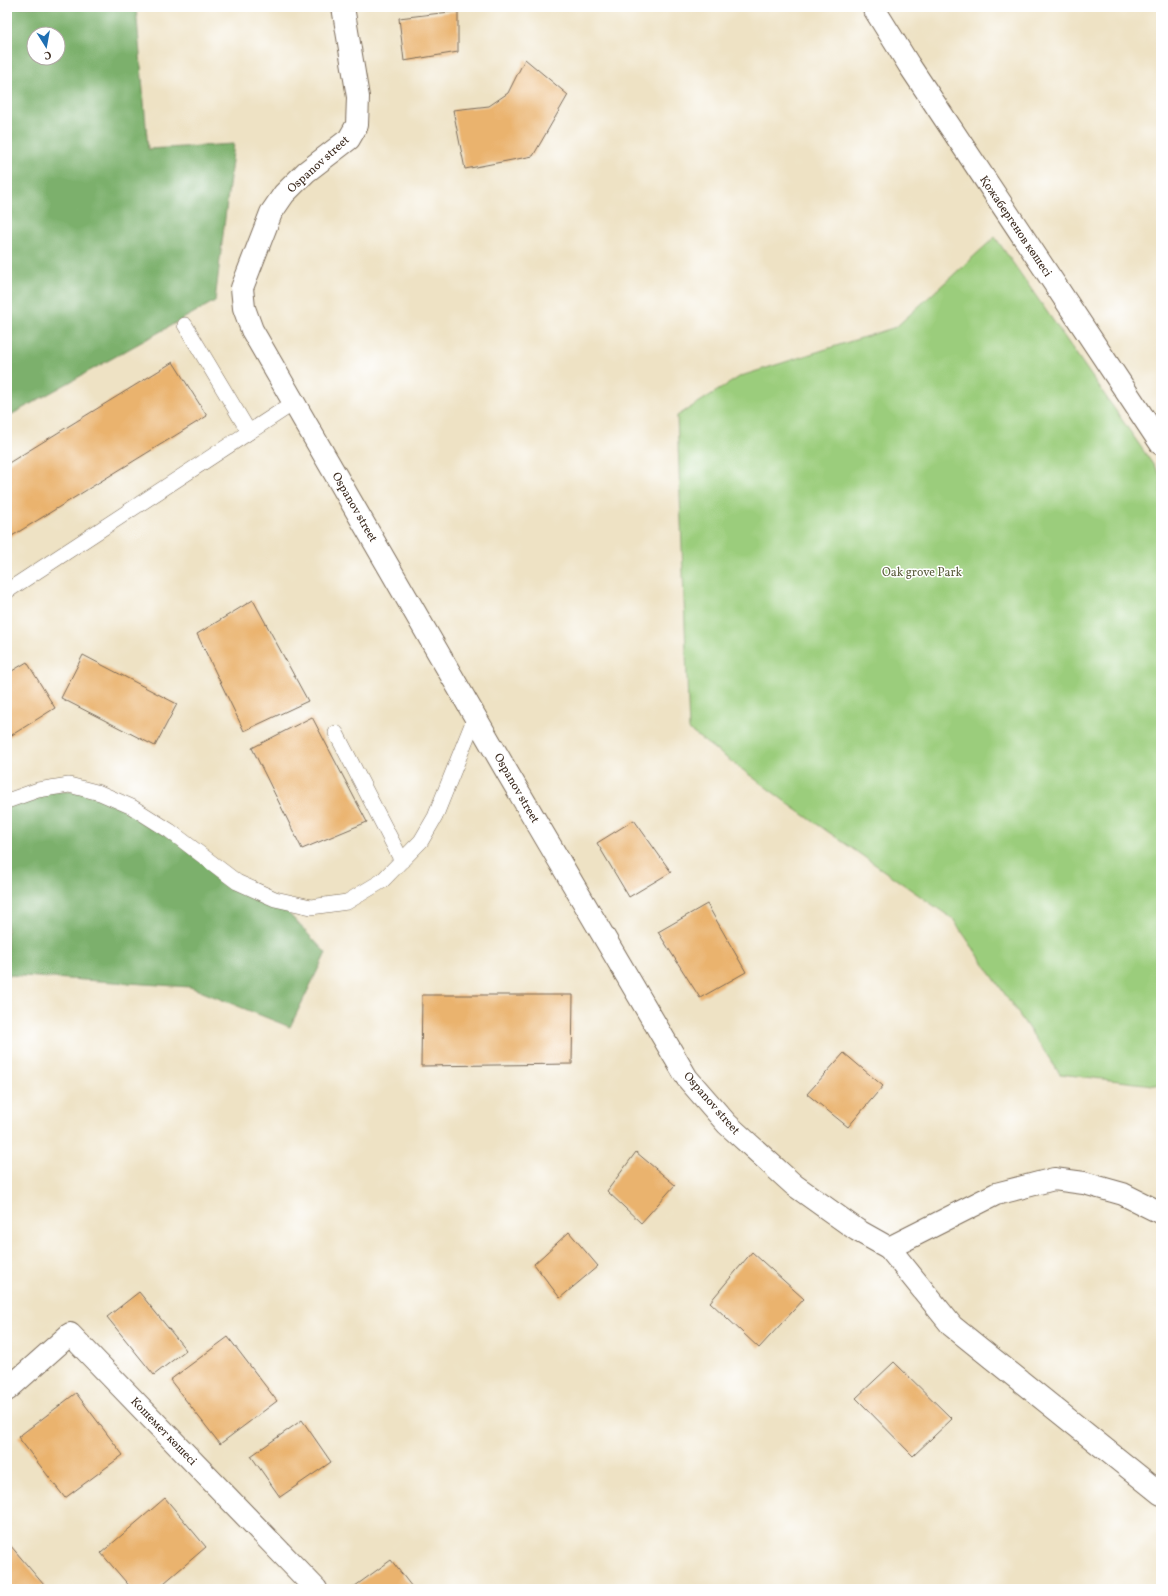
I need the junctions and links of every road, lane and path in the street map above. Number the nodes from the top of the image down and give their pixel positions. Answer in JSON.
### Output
{"nodes":[{"id":1,"x":343,"y":7,"type":"edge"},
{"id":2,"x":873,"y":7,"type":"edge"},
{"id":3,"x":185,"y":325,"type":"dead end"},
{"id":4,"x":294,"y":402,"type":"junction"},
{"id":5,"x":248,"y":432,"type":"junction"},
{"id":6,"x":1161,"y":444,"type":"edge"},
{"id":7,"x":7,"y":591,"type":"edge"},
{"id":8,"x":475,"y":717,"type":"junction"},
{"id":9,"x":336,"y":733,"type":"dead end"},
{"id":10,"x":7,"y":801,"type":"edge"},
{"id":11,"x":402,"y":861,"type":"junction"},
{"id":12,"x":1161,"y":1213,"type":"edge"},
{"id":13,"x":889,"y":1248,"type":"junction"},
{"id":14,"x":7,"y":1390,"type":"edge"},
{"id":15,"x":1161,"y":1494,"type":"edge"},
{"id":16,"x":316,"y":1589,"type":"edge"}],
"edges":[{"from":1,"to":4,"type":"street","name":"Ospanov street"},
{"from":2,"to":6,"type":"street","name":"Қожабергенов көшесі"},
{"from":3,"to":5,"type":"lane"},
{"from":4,"to":5,"type":"lane"},
{"from":4,"to":8,"type":"street","name":"Ospanov street"},
{"from":5,"to":7,"type":"lane"},
{"from":8,"to":11,"type":"lane"},
{"from":8,"to":13,"type":"street","name":"Ospanov street"},
{"from":9,"to":11,"type":"lane"},
{"from":10,"to":11,"type":"lane"},
{"from":12,"to":13,"type":"street"},
{"from":13,"to":15,"type":"street"},
{"from":14,"to":16,"type":"street","name":"Кошемет көшесі"}]}
